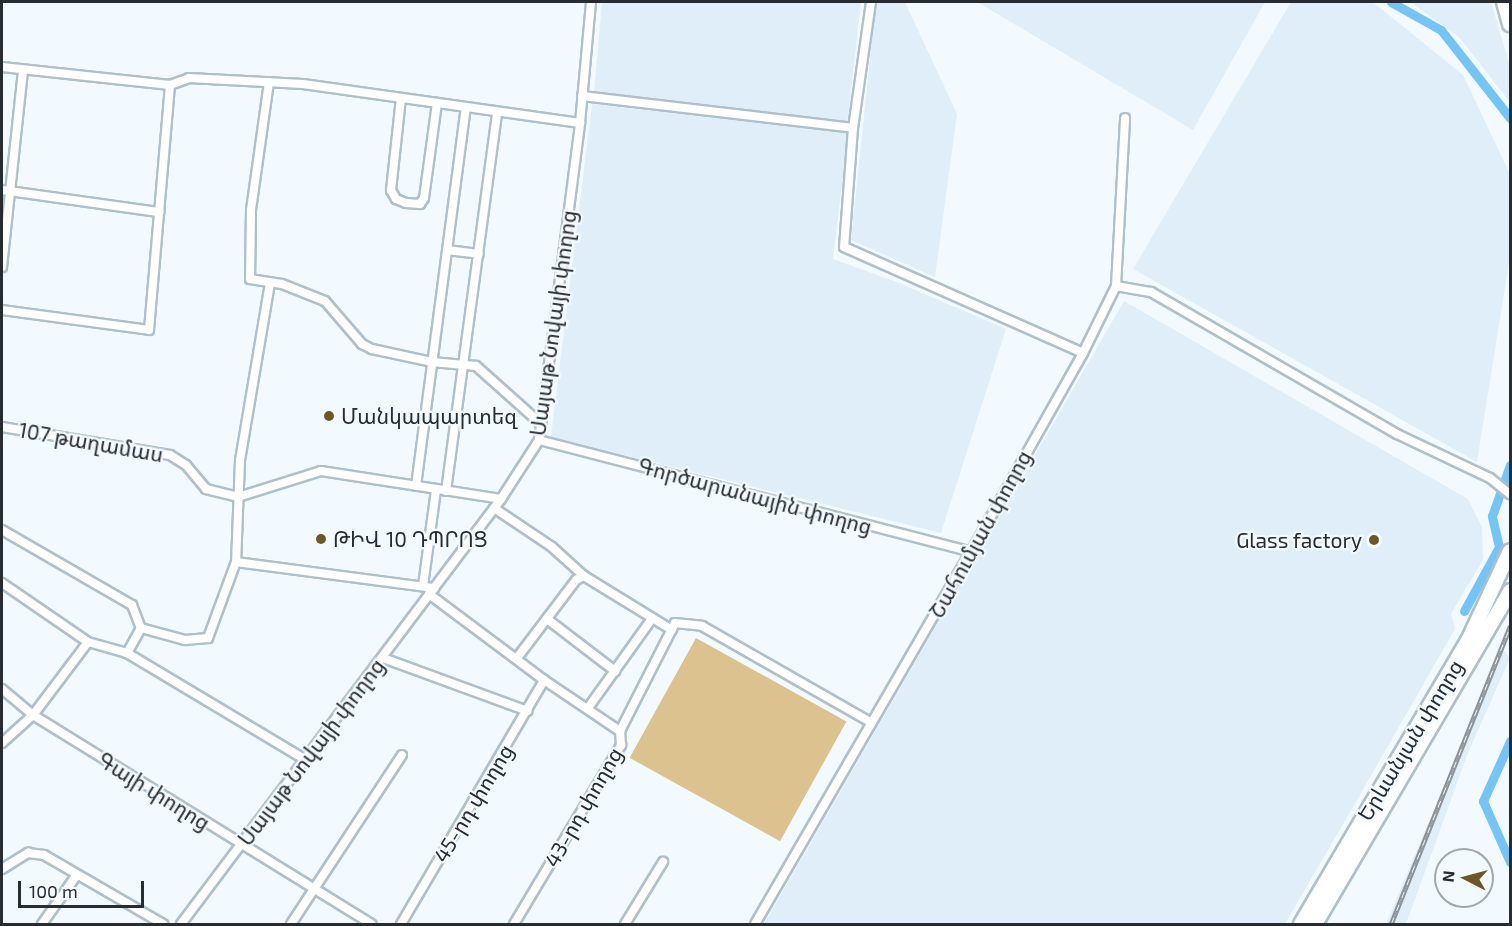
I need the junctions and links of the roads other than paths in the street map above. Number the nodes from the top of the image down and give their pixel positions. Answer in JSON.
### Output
{"nodes":[{"id":1,"x":591,"y":2,"type":"edge"},
{"id":2,"x":871,"y":2,"type":"edge"},
{"id":3,"x":1504,"y":2,"type":"edge"},
{"id":4,"x":1510,"y":24,"type":"edge"},
{"id":5,"x":2,"y":67,"type":"edge"},
{"id":6,"x":23,"y":70,"type":"junction"},
{"id":7,"x":270,"y":82,"type":"junction"},
{"id":8,"x":170,"y":85,"type":"junction"},
{"id":9,"x":582,"y":96,"type":"junction"},
{"id":10,"x":401,"y":98,"type":"junction"},
{"id":11,"x":436,"y":103,"type":"junction"},
{"id":12,"x":466,"y":107,"type":"junction"},
{"id":13,"x":497,"y":112,"type":"junction"},
{"id":14,"x":1125,"y":118,"type":"dead end"},
{"id":15,"x":580,"y":123,"type":"junction"},
{"id":16,"x":853,"y":128,"type":"junction"},
{"id":17,"x":6,"y":190,"type":"edge"},
{"id":18,"x":159,"y":212,"type":"junction"},
{"id":19,"x":447,"y":250,"type":"junction"},
{"id":20,"x":478,"y":254,"type":"junction"},
{"id":21,"x":2,"y":267,"type":"edge"},
{"id":22,"x":270,"y":283,"type":"junction"},
{"id":23,"x":1116,"y":286,"type":"junction"},
{"id":24,"x":2,"y":310,"type":"edge"},
{"id":25,"x":1083,"y":353,"type":"junction"},
{"id":26,"x":432,"y":362,"type":"junction"},
{"id":27,"x":464,"y":364,"type":"junction"},
{"id":28,"x":541,"y":424,"type":"junction"},
{"id":29,"x":2,"y":427,"type":"edge"},
{"id":30,"x":539,"y":440,"type":"junction"},
{"id":31,"x":417,"y":486,"type":"junction"},
{"id":32,"x":436,"y":490,"type":"junction"},
{"id":33,"x":446,"y":491,"type":"junction"},
{"id":34,"x":1509,"y":492,"type":"edge"},
{"id":35,"x":238,"y":497,"type":"junction"},
{"id":36,"x":501,"y":499,"type":"junction"},
{"id":37,"x":494,"y":508,"type":"junction"},
{"id":38,"x":2,"y":530,"type":"edge"},
{"id":39,"x":1510,"y":551,"type":"edge"},
{"id":40,"x":972,"y":552,"type":"junction"},
{"id":41,"x":236,"y":562,"type":"junction"},
{"id":42,"x":584,"y":576,"type":"junction"},
{"id":43,"x":2,"y":583,"type":"edge"},
{"id":44,"x":423,"y":586,"type":"junction"},
{"id":45,"x":432,"y":591,"type":"junction"},
{"id":46,"x":1510,"y":591,"type":"edge"},
{"id":47,"x":547,"y":619,"type":"junction"},
{"id":48,"x":651,"y":620,"type":"junction"},
{"id":49,"x":674,"y":627,"type":"junction"},
{"id":50,"x":141,"y":628,"type":"junction"},
{"id":51,"x":88,"y":642,"type":"junction"},
{"id":52,"x":127,"y":653,"type":"junction"},
{"id":53,"x":382,"y":658,"type":"junction"},
{"id":54,"x":517,"y":658,"type":"junction"},
{"id":55,"x":615,"y":670,"type":"junction"},
{"id":56,"x":544,"y":680,"type":"junction"},
{"id":57,"x":2,"y":689,"type":"edge"},
{"id":58,"x":588,"y":708,"type":"junction"},
{"id":59,"x":528,"y":711,"type":"junction"},
{"id":60,"x":33,"y":715,"type":"junction"},
{"id":61,"x":1430,"y":718,"type":"junction"},
{"id":62,"x":870,"y":722,"type":"junction"},
{"id":63,"x":620,"y":731,"type":"junction"},
{"id":64,"x":2,"y":743,"type":"edge"},
{"id":65,"x":402,"y":754,"type":"dead end"},
{"id":66,"x":304,"y":759,"type":"junction"},
{"id":67,"x":239,"y":845,"type":"junction"},
{"id":68,"x":663,"y":862,"type":"dead end"},
{"id":69,"x":2,"y":869,"type":"edge"},
{"id":70,"x":76,"y":876,"type":"junction"},
{"id":71,"x":313,"y":891,"type":"junction"},
{"id":72,"x":42,"y":924,"type":"edge"},
{"id":73,"x":163,"y":924,"type":"edge"},
{"id":74,"x":181,"y":924,"type":"edge"},
{"id":75,"x":291,"y":924,"type":"edge"},
{"id":76,"x":372,"y":924,"type":"edge"},
{"id":77,"x":401,"y":924,"type":"edge"},
{"id":78,"x":514,"y":924,"type":"edge"},
{"id":79,"x":625,"y":924,"type":"edge"},
{"id":80,"x":755,"y":924,"type":"edge"},
{"id":81,"x":1301,"y":924,"type":"edge"},
{"id":82,"x":1316,"y":924,"type":"edge"}],
"edges":[{"from":1,"to":9,"type":"street","name":"Սայաթ Նովայի փողոց"},
{"from":2,"to":16,"type":"street"},
{"from":3,"to":4,"type":"highway"},
{"from":5,"to":6,"type":"street"},
{"from":6,"to":8,"type":"street"},
{"from":6,"to":17,"type":"street"},
{"from":7,"to":8,"type":"street"},
{"from":7,"to":10,"type":"street"},
{"from":7,"to":22,"type":"street"},
{"from":8,"to":18,"type":"street"},
{"from":9,"to":15,"type":"street","name":"Սայաթ Նովայի փողոց"},
{"from":9,"to":16,"type":"street"},
{"from":10,"to":11,"type":"street"},
{"from":10,"to":11,"type":"street"},
{"from":11,"to":12,"type":"street"},
{"from":12,"to":13,"type":"street"},
{"from":12,"to":19,"type":"street"},
{"from":13,"to":15,"type":"street"},
{"from":13,"to":20,"type":"street"},
{"from":14,"to":23,"type":"street","name":"Շահումյան փողոց"},
{"from":15,"to":28,"type":"street","name":"Սայաթ Նովայի փողոց"},
{"from":16,"to":25,"type":"street"},
{"from":17,"to":18,"type":"street"},
{"from":17,"to":21,"type":"street"},
{"from":18,"to":24,"type":"street"},
{"from":19,"to":20,"type":"street"},
{"from":19,"to":26,"type":"street"},
{"from":20,"to":27,"type":"street"},
{"from":22,"to":26,"type":"street"},
{"from":22,"to":35,"type":"street"},
{"from":23,"to":25,"type":"street","name":"Շահումյան փողոց"},
{"from":23,"to":34,"type":"street"},
{"from":25,"to":40,"type":"street","name":"Շահումյան փողոց"},
{"from":26,"to":27,"type":"street"},
{"from":26,"to":31,"type":"street"},
{"from":27,"to":28,"type":"street"},
{"from":27,"to":33,"type":"street"},
{"from":28,"to":30,"type":"street","name":"Սայաթ Նովայի փողոց"},
{"from":29,"to":35,"type":"street","name":"107 թաղամաս"},
{"from":30,"to":36,"type":"street","name":"Սայաթ Նովայի փողոց"},
{"from":30,"to":40,"type":"street","name":"Գործարանային փողոց"},
{"from":31,"to":32,"type":"street"},
{"from":31,"to":35,"type":"street"},
{"from":32,"to":33,"type":"street"},
{"from":32,"to":44,"type":"street"},
{"from":33,"to":36,"type":"street"},
{"from":35,"to":41,"type":"street"},
{"from":36,"to":37,"type":"street","name":"Սայաթ Նովայի փողոց"},
{"from":37,"to":42,"type":"street"},
{"from":37,"to":45,"type":"street","name":"Սայաթ Նովայի փողոց"},
{"from":38,"to":50,"type":"street"},
{"from":39,"to":61,"type":"highway","name":"Երևանյան փողոց"},
{"from":40,"to":62,"type":"street","name":"Շահումյան փողոց"},
{"from":41,"to":44,"type":"street"},
{"from":41,"to":50,"type":"street"},
{"from":42,"to":47,"type":"street"},
{"from":42,"to":48,"type":"street"},
{"from":43,"to":51,"type":"street"},
{"from":44,"to":45,"type":"street"},
{"from":45,"to":53,"type":"street","name":"Սայաթ Նովայի փողոց"},
{"from":45,"to":54,"type":"street"},
{"from":46,"to":61,"type":"highway","name":"Երևանյան փողոց"},
{"from":47,"to":54,"type":"street"},
{"from":47,"to":55,"type":"street"},
{"from":48,"to":49,"type":"street"},
{"from":48,"to":55,"type":"street"},
{"from":49,"to":62,"type":"street"},
{"from":49,"to":63,"type":"street","name":"43-րդ փողոց"},
{"from":50,"to":52,"type":"street"},
{"from":51,"to":52,"type":"street"},
{"from":51,"to":60,"type":"street"},
{"from":52,"to":66,"type":"street"},
{"from":53,"to":59,"type":"street"},
{"from":53,"to":66,"type":"street","name":"Սայաթ Նովայի փողոց"},
{"from":54,"to":56,"type":"street"},
{"from":55,"to":58,"type":"street"},
{"from":56,"to":58,"type":"street"},
{"from":56,"to":59,"type":"street","name":"45-րդ փողոց"},
{"from":57,"to":60,"type":"street","name":"Գայի փողոց"},
{"from":58,"to":63,"type":"street"},
{"from":59,"to":77,"type":"street","name":"45-րդ փողոց"},
{"from":60,"to":64,"type":"street"},
{"from":60,"to":67,"type":"street","name":"Գայի փողոց"},
{"from":61,"to":81,"type":"highway","name":"Երևանյան փողոց"},
{"from":61,"to":82,"type":"highway","name":"Երևանյան փողոց"},
{"from":62,"to":80,"type":"street","name":"Շահումյան փողոց"},
{"from":63,"to":78,"type":"street","name":"43-րդ փողոց"},
{"from":65,"to":71,"type":"street"},
{"from":66,"to":67,"type":"street","name":"Սայաթ Նովայի փողոց"},
{"from":67,"to":71,"type":"street","name":"Գայի փողոց"},
{"from":67,"to":74,"type":"street","name":"Սայաթ Նովայի փողոց"},
{"from":68,"to":79,"type":"street"},
{"from":69,"to":70,"type":"street"},
{"from":70,"to":72,"type":"street"},
{"from":70,"to":73,"type":"street"},
{"from":71,"to":75,"type":"street"},
{"from":71,"to":76,"type":"street","name":"Գայի փողոց"}]}
